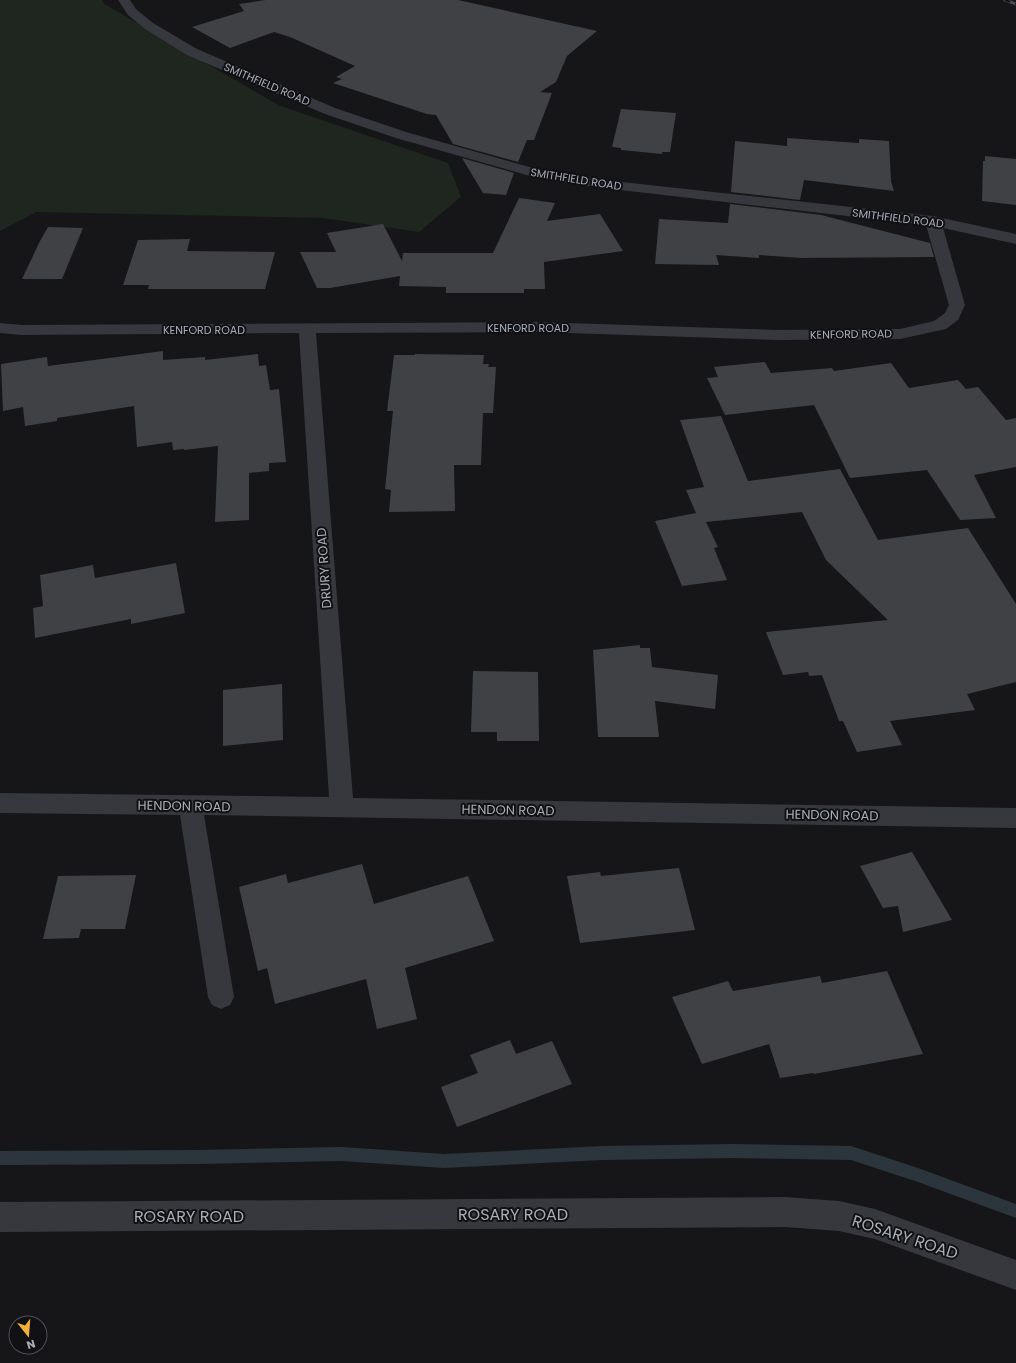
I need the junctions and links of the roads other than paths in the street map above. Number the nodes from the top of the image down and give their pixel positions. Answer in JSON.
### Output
{"nodes":[{"id":1,"x":124,"y":0,"type":"edge"},
{"id":2,"x":933,"y":221,"type":"junction"},
{"id":3,"x":1016,"y":239,"type":"edge"},
{"id":4,"x":0,"y":328,"type":"edge"},
{"id":5,"x":307,"y":329,"type":"junction"},
{"id":6,"x":0,"y":800,"type":"edge"},
{"id":7,"x":191,"y":806,"type":"junction"},
{"id":8,"x":342,"y":807,"type":"junction"},
{"id":9,"x":1016,"y":818,"type":"edge"},
{"id":10,"x":221,"y":997,"type":"dead end"},
{"id":11,"x":0,"y":1217,"type":"edge"},
{"id":12,"x":1016,"y":1275,"type":"edge"}],
"edges":[{"from":1,"to":2,"type":"street","name":"SMITHFIELD ROAD"},
{"from":2,"to":3,"type":"street","name":"SMITHFIELD ROAD"},
{"from":2,"to":5,"type":"street","name":"KENFORD ROAD"},
{"from":4,"to":5,"type":"street","name":"KENFORD ROAD"},
{"from":5,"to":8,"type":"street","name":"DRURY ROAD"},
{"from":6,"to":7,"type":"street","name":"HENDON ROAD"},
{"from":7,"to":8,"type":"street","name":"HENDON ROAD"},
{"from":7,"to":10,"type":"street"},
{"from":8,"to":9,"type":"street","name":"HENDON ROAD"},
{"from":11,"to":12,"type":"street","name":"ROSARY ROAD"}]}
